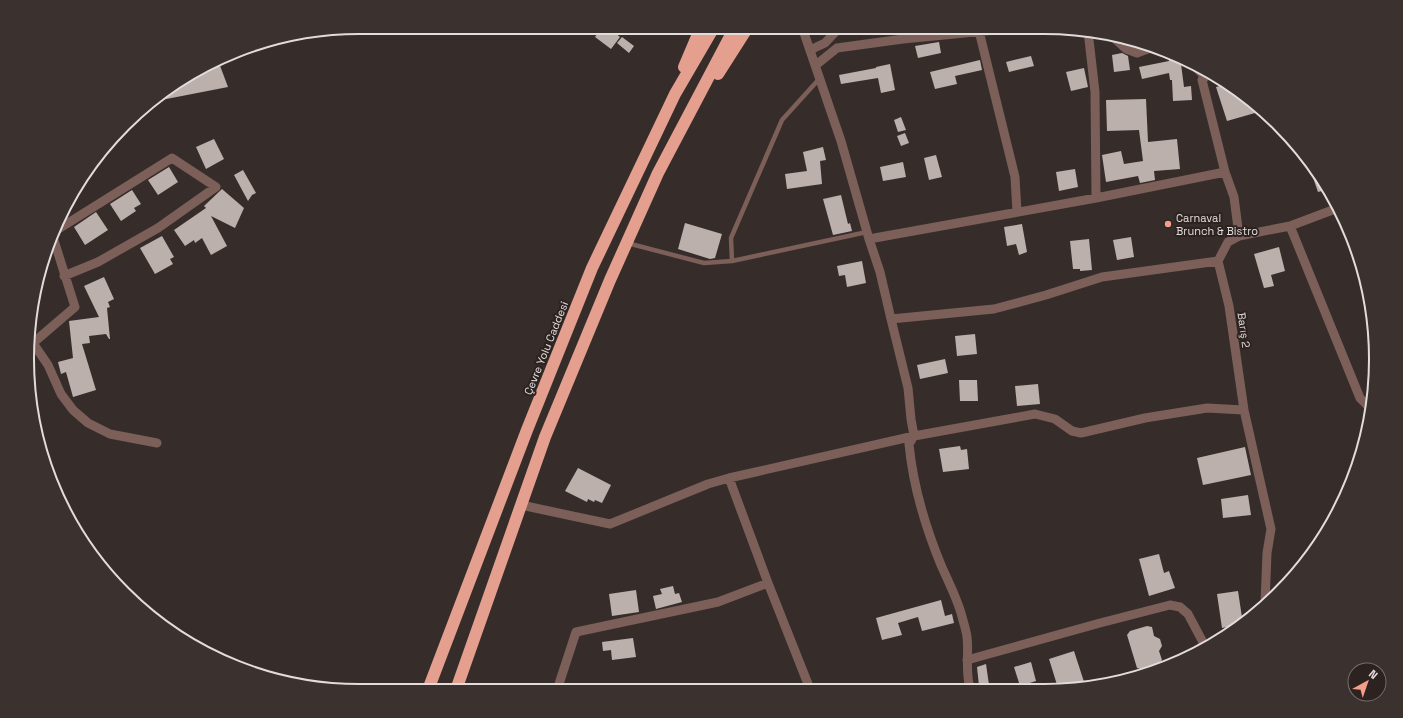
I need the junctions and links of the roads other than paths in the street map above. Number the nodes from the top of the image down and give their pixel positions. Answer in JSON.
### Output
{"nodes":[{"id":1,"x":698,"y":34,"type":"edge"},
{"id":2,"x":710,"y":34,"type":"edge"},
{"id":3,"x":730,"y":34,"type":"edge"},
{"id":4,"x":744,"y":34,"type":"edge"},
{"id":5,"x":804,"y":34,"type":"edge"},
{"id":6,"x":834,"y":34,"type":"edge"},
{"id":7,"x":950,"y":34,"type":"edge"},
{"id":8,"x":980,"y":34,"type":"edge"},
{"id":9,"x":1089,"y":37,"type":"edge"},
{"id":10,"x":1119,"y":43,"type":"edge"},
{"id":11,"x":810,"y":50,"type":"junction"},
{"id":12,"x":1145,"y":50,"type":"edge"},
{"id":13,"x":816,"y":65,"type":"junction"},
{"id":14,"x":1205,"y":77,"type":"edge"},
{"id":15,"x":820,"y":78,"type":"junction"},
{"id":16,"x":676,"y":94,"type":"junction"},
{"id":17,"x":694,"y":104,"type":"junction"},
{"id":18,"x":1225,"y":172,"type":"junction"},
{"id":19,"x":1096,"y":198,"type":"junction"},
{"id":20,"x":1332,"y":210,"type":"edge"},
{"id":21,"x":1017,"y":212,"type":"junction"},
{"id":22,"x":1290,"y":226,"type":"junction"},
{"id":23,"x":62,"y":227,"type":"edge"},
{"id":24,"x":868,"y":235,"type":"junction"},
{"id":25,"x":1239,"y":236,"type":"junction"},
{"id":26,"x":626,"y":243,"type":"junction"},
{"id":27,"x":55,"y":245,"type":"edge"},
{"id":28,"x":732,"y":261,"type":"junction"},
{"id":29,"x":1218,"y":261,"type":"junction"},
{"id":30,"x":64,"y":276,"type":"junction"},
{"id":31,"x":890,"y":319,"type":"junction"},
{"id":32,"x":35,"y":341,"type":"edge"},
{"id":33,"x":35,"y":345,"type":"edge"},
{"id":34,"x":1366,"y":404,"type":"edge"},
{"id":35,"x":1244,"y":410,"type":"junction"},
{"id":36,"x":914,"y":436,"type":"junction"},
{"id":37,"x":157,"y":443,"type":"dead end"},
{"id":38,"x":729,"y":478,"type":"junction"},
{"id":39,"x":521,"y":505,"type":"junction"},
{"id":40,"x":768,"y":583,"type":"junction"},
{"id":41,"x":1265,"y":597,"type":"edge"},
{"id":42,"x":1203,"y":642,"type":"edge"},
{"id":43,"x":967,"y":660,"type":"junction"},
{"id":44,"x":430,"y":684,"type":"edge"},
{"id":45,"x":458,"y":684,"type":"edge"},
{"id":46,"x":559,"y":684,"type":"edge"},
{"id":47,"x":808,"y":684,"type":"edge"},
{"id":48,"x":970,"y":684,"type":"edge"}],
"edges":[{"from":1,"to":16,"type":"highway"},
{"from":2,"to":16,"type":"highway","name":"Çevre Yolu Caddesi"},
{"from":3,"to":17,"type":"highway"},
{"from":4,"to":17,"type":"highway"},
{"from":5,"to":11,"type":"street"},
{"from":6,"to":11,"type":"street"},
{"from":7,"to":13,"type":"street"},
{"from":8,"to":21,"type":"street"},
{"from":9,"to":19,"type":"street"},
{"from":10,"to":12,"type":"street"},
{"from":11,"to":13,"type":"street"},
{"from":13,"to":15,"type":"street"},
{"from":14,"to":18,"type":"street"},
{"from":15,"to":24,"type":"street"},
{"from":15,"to":28,"type":"lane"},
{"from":16,"to":44,"type":"highway","name":"Çevre Yolu Caddesi"},
{"from":17,"to":26,"type":"highway"},
{"from":18,"to":19,"type":"street"},
{"from":18,"to":25,"type":"street"},
{"from":19,"to":21,"type":"street"},
{"from":20,"to":22,"type":"street"},
{"from":21,"to":24,"type":"street"},
{"from":22,"to":25,"type":"street"},
{"from":22,"to":34,"type":"street"},
{"from":23,"to":30,"type":"street"},
{"from":24,"to":28,"type":"lane"},
{"from":24,"to":31,"type":"street"},
{"from":25,"to":29,"type":"street"},
{"from":26,"to":28,"type":"lane"},
{"from":26,"to":39,"type":"highway"},
{"from":27,"to":30,"type":"street"},
{"from":29,"to":31,"type":"street"},
{"from":29,"to":35,"type":"street","name":"Barış 2"},
{"from":30,"to":32,"type":"street"},
{"from":31,"to":36,"type":"street"},
{"from":33,"to":37,"type":"street"},
{"from":35,"to":36,"type":"street"},
{"from":35,"to":41,"type":"street","name":"Barış 2"},
{"from":36,"to":38,"type":"street"},
{"from":36,"to":43,"type":"street"},
{"from":38,"to":39,"type":"street"},
{"from":38,"to":40,"type":"street"},
{"from":39,"to":45,"type":"highway"},
{"from":40,"to":46,"type":"street"},
{"from":40,"to":47,"type":"street"},
{"from":42,"to":43,"type":"street"},
{"from":43,"to":48,"type":"street"}]}
